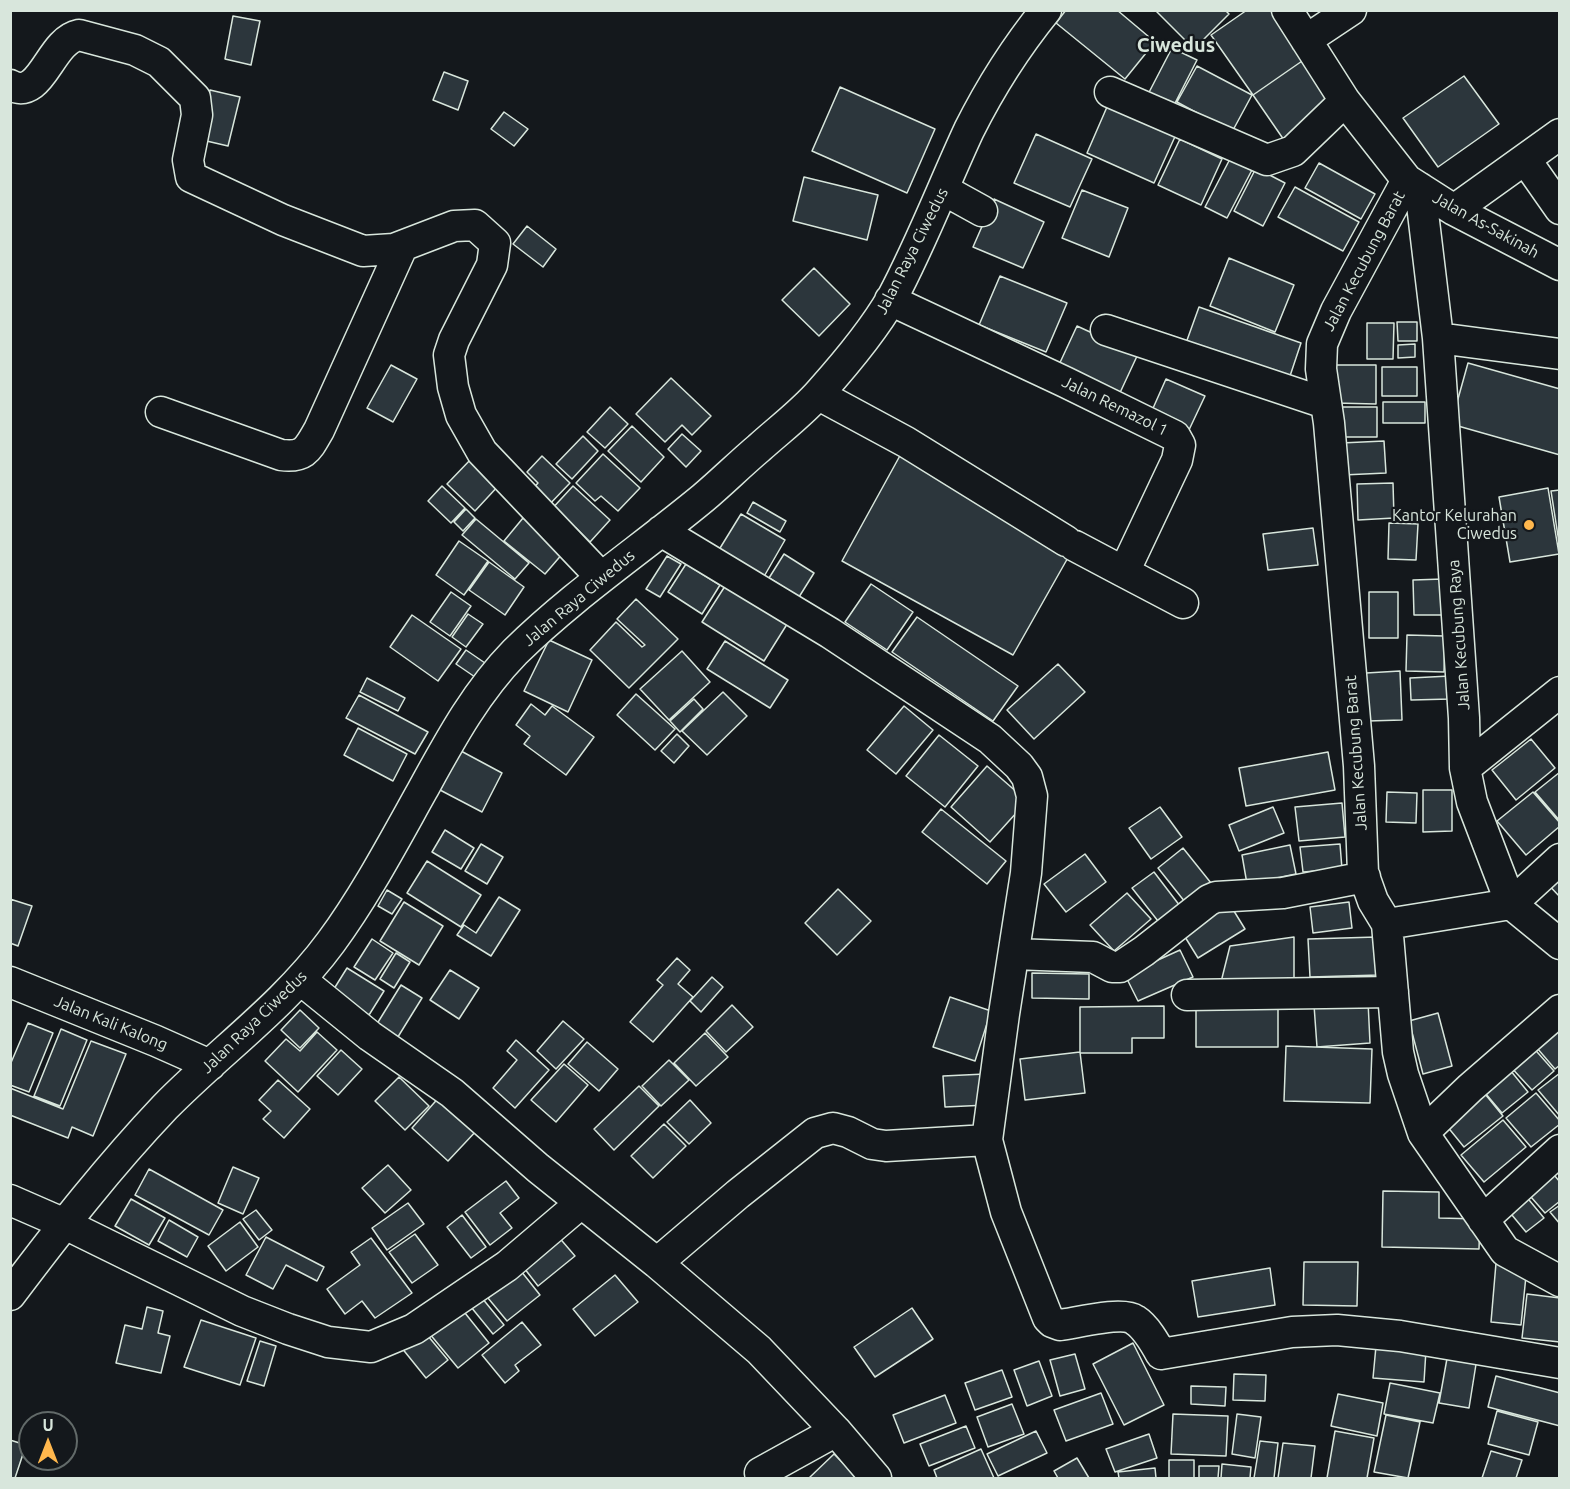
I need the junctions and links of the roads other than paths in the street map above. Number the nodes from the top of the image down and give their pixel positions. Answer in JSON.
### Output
{"nodes":[{"id":1,"x":1046,"y":10,"type":"edge"},
{"id":2,"x":1287,"y":10,"type":"edge"},
{"id":3,"x":1351,"y":10,"type":"edge"},
{"id":4,"x":1306,"y":40,"type":"junction"},
{"id":5,"x":10,"y":85,"type":"edge"},
{"id":6,"x":1110,"y":92,"type":"dead end"},
{"id":7,"x":1345,"y":101,"type":"junction"},
{"id":8,"x":1560,"y":134,"type":"edge"},
{"id":9,"x":1525,"y":159,"type":"junction"},
{"id":10,"x":1414,"y":184,"type":"junction"},
{"id":11,"x":944,"y":190,"type":"junction"},
{"id":12,"x":1560,"y":209,"type":"edge"},
{"id":13,"x":1454,"y":210,"type":"junction"},
{"id":14,"x":982,"y":211,"type":"dead end"},
{"id":15,"x":402,"y":247,"type":"junction"},
{"id":16,"x":1560,"y":265,"type":"edge"},
{"id":17,"x":890,"y":300,"type":"junction"},
{"id":18,"x":1107,"y":330,"type":"dead end"},
{"id":19,"x":1438,"y":338,"type":"junction"},
{"id":20,"x":1560,"y":354,"type":"edge"},
{"id":21,"x":819,"y":395,"type":"junction"},
{"id":22,"x":1325,"y":403,"type":"junction"},
{"id":23,"x":161,"y":412,"type":"dead end"},
{"id":24,"x":661,"y":531,"type":"junction"},
{"id":25,"x":1124,"y":572,"type":"junction"},
{"id":26,"x":601,"y":577,"type":"junction"},
{"id":27,"x":1184,"y":603,"type":"dead end"},
{"id":28,"x":1560,"y":692,"type":"edge"},
{"id":29,"x":1465,"y":768,"type":"junction"},
{"id":30,"x":1560,"y":859,"type":"edge"},
{"id":31,"x":1365,"y":877,"type":"junction"},
{"id":32,"x":1511,"y":904,"type":"junction"},
{"id":33,"x":1387,"y":924,"type":"junction"},
{"id":34,"x":1560,"y":944,"type":"edge"},
{"id":35,"x":1014,"y":954,"type":"junction"},
{"id":36,"x":301,"y":980,"type":"junction"},
{"id":37,"x":10,"y":982,"type":"edge"},
{"id":38,"x":1393,"y":992,"type":"junction"},
{"id":39,"x":1187,"y":995,"type":"dead end"},
{"id":40,"x":1560,"y":1010,"type":"edge"},
{"id":41,"x":210,"y":1065,"type":"junction"},
{"id":42,"x":1423,"y":1134,"type":"junction"},
{"id":43,"x":987,"y":1140,"type":"junction"},
{"id":44,"x":1560,"y":1150,"type":"edge"},
{"id":45,"x":10,"y":1200,"type":"edge"},
{"id":46,"x":581,"y":1203,"type":"junction"},
{"id":47,"x":1483,"y":1220,"type":"junction"},
{"id":48,"x":64,"y":1224,"type":"junction"},
{"id":49,"x":657,"y":1263,"type":"junction"},
{"id":50,"x":1560,"y":1281,"type":"edge"},
{"id":51,"x":10,"y":1295,"type":"edge"},
{"id":52,"x":1560,"y":1363,"type":"edge"},
{"id":53,"x":836,"y":1431,"type":"junction"},
{"id":54,"x":760,"y":1473,"type":"dead end"},
{"id":55,"x":876,"y":1479,"type":"edge"}],
"edges":[{"from":1,"to":11,"type":"street","name":"Jalan Raya Ciwedus"},
{"from":2,"to":4,"type":"street","name":"Jalan As-Sakinah"},
{"from":3,"to":4,"type":"street"},
{"from":4,"to":7,"type":"street","name":"Jalan As-Sakinah"},
{"from":5,"to":15,"type":"street"},
{"from":6,"to":7,"type":"street"},
{"from":7,"to":10,"type":"street","name":"Jalan As-Sakinah"},
{"from":8,"to":9,"type":"street"},
{"from":9,"to":12,"type":"street"},
{"from":9,"to":13,"type":"street"},
{"from":10,"to":13,"type":"street","name":"Jalan As-Sakinah"},
{"from":10,"to":19,"type":"street","name":"Jalan Kecubung Raya"},
{"from":10,"to":22,"type":"street","name":"Jalan Kecubung Barat"},
{"from":11,"to":14,"type":"street"},
{"from":11,"to":17,"type":"street","name":"Jalan Raya Ciwedus"},
{"from":13,"to":16,"type":"street","name":"Jalan As-Sakinah"},
{"from":15,"to":23,"type":"street"},
{"from":15,"to":26,"type":"street"},
{"from":17,"to":21,"type":"street","name":"Jalan Raya Ciwedus"},
{"from":17,"to":25,"type":"street","name":"Jalan Remazol 1"},
{"from":18,"to":22,"type":"street"},
{"from":19,"to":20,"type":"street"},
{"from":19,"to":29,"type":"street","name":"Jalan Kecubung Raya"},
{"from":21,"to":24,"type":"street","name":"Jalan Raya Ciwedus"},
{"from":21,"to":25,"type":"street"},
{"from":22,"to":31,"type":"street","name":"Jalan Kecubung Barat"},
{"from":24,"to":26,"type":"street","name":"Jalan Raya Ciwedus"},
{"from":24,"to":35,"type":"street"},
{"from":25,"to":27,"type":"street"},
{"from":26,"to":36,"type":"street","name":"Jalan Raya Ciwedus"},
{"from":28,"to":29,"type":"street"},
{"from":29,"to":32,"type":"street","name":"Jalan Kecubung Raya"},
{"from":30,"to":32,"type":"street"},
{"from":31,"to":33,"type":"street","name":"Jalan Kecubung Barat"},
{"from":31,"to":35,"type":"street"},
{"from":32,"to":33,"type":"street"},
{"from":32,"to":34,"type":"street","name":"Jalan Kecubung Raya"},
{"from":33,"to":38,"type":"street","name":"Jalan Kecubung Barat"},
{"from":35,"to":43,"type":"street"},
{"from":36,"to":41,"type":"street","name":"Jalan Raya Ciwedus"},
{"from":36,"to":46,"type":"street"},
{"from":37,"to":41,"type":"street","name":"Jalan Kali Kalong"},
{"from":38,"to":39,"type":"street"},
{"from":38,"to":42,"type":"street","name":"Jalan Kecubung Barat"},
{"from":40,"to":42,"type":"street"},
{"from":41,"to":48,"type":"street","name":"Jalan Raya Ciwedus"},
{"from":42,"to":47,"type":"street","name":"Jalan Kecubung Barat"},
{"from":43,"to":49,"type":"street"},
{"from":43,"to":52,"type":"street"},
{"from":44,"to":47,"type":"street"},
{"from":45,"to":48,"type":"street"},
{"from":46,"to":48,"type":"street"},
{"from":46,"to":49,"type":"street"},
{"from":47,"to":50,"type":"street","name":"Jalan Kecubung Barat"},
{"from":48,"to":51,"type":"street","name":"Jalan Raya Ciwedus"},
{"from":49,"to":53,"type":"street"},
{"from":53,"to":54,"type":"street"},
{"from":53,"to":55,"type":"street"}]}
